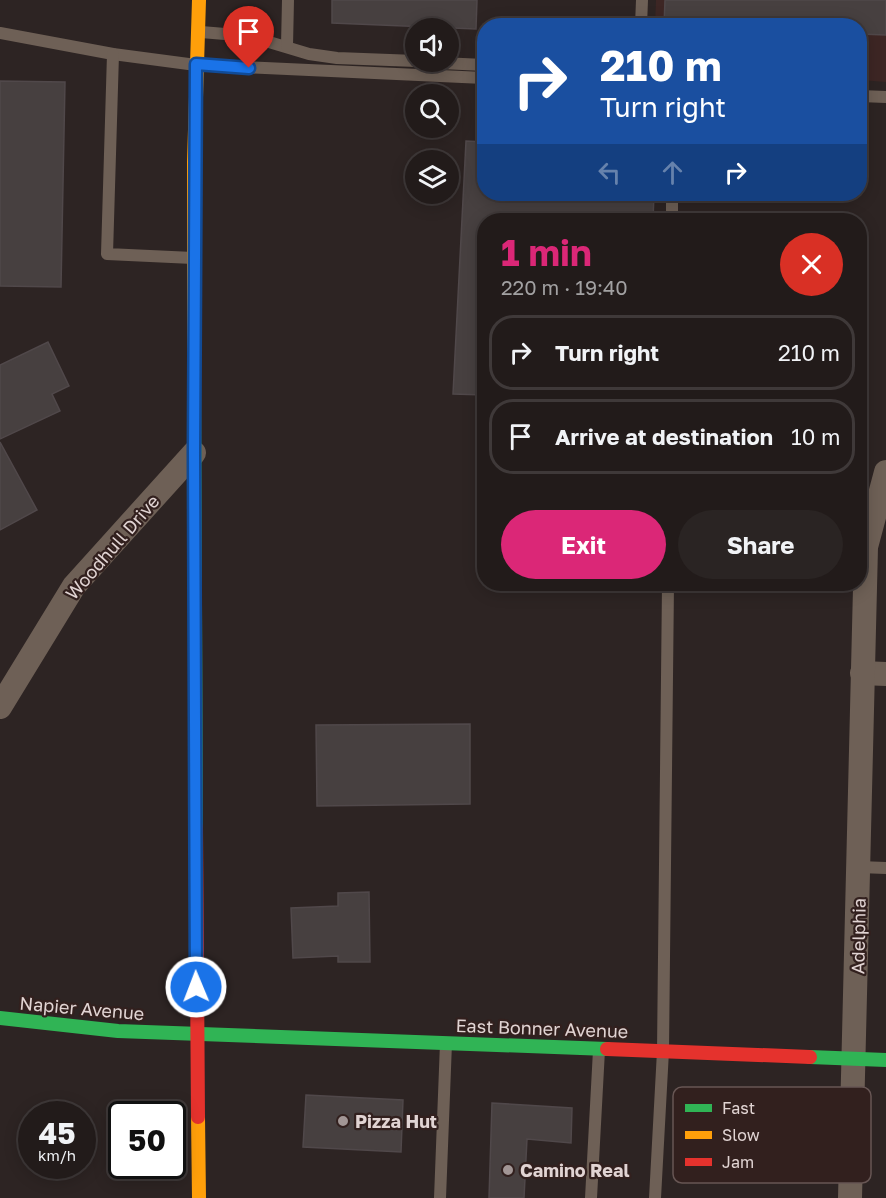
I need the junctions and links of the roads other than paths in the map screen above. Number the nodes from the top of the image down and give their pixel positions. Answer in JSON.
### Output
{"nodes":[{"id":1,"x":199,"y":0,"type":"edge"},
{"id":2,"x":288,"y":0,"type":"edge"},
{"id":3,"x":642,"y":0,"type":"edge"},
{"id":4,"x":641,"y":18,"type":"edge"},
{"id":5,"x":197,"y":32,"type":"junction"},
{"id":6,"x":0,"y":33,"type":"edge"},
{"id":7,"x":286,"y":46,"type":"junction"},
{"id":8,"x":113,"y":54,"type":"junction"},
{"id":9,"x":405,"y":61,"type":"edge"},
{"id":10,"x":459,"y":63,"type":"edge"},
{"id":11,"x":196,"y":64,"type":"junction"},
{"id":12,"x":477,"y":64,"type":"edge"},
{"id":13,"x":477,"y":78,"type":"edge"},
{"id":14,"x":867,"y":96,"type":"edge"},
{"id":15,"x":886,"y":97,"type":"edge"},
{"id":16,"x":194,"y":258,"type":"junction"},
{"id":17,"x":194,"y":453,"type":"junction"},
{"id":18,"x":886,"y":472,"type":"edge"},
{"id":19,"x":867,"y":543,"type":"edge"},
{"id":20,"x":867,"y":563,"type":"edge"},
{"id":21,"x":668,"y":591,"type":"edge"},
{"id":22,"x":874,"y":674,"type":"edge"},
{"id":23,"x":0,"y":707,"type":"edge"},
{"id":24,"x":859,"y":867,"type":"junction"},
{"id":25,"x":886,"y":868,"type":"edge"},
{"id":26,"x":0,"y":1018,"type":"edge"},
{"id":27,"x":197,"y":1033,"type":"junction"},
{"id":28,"x":446,"y":1042,"type":"junction"},
{"id":29,"x":599,"y":1048,"type":"junction"},
{"id":30,"x":663,"y":1051,"type":"junction"},
{"id":31,"x":855,"y":1059,"type":"junction"},
{"id":32,"x":886,"y":1060,"type":"edge"},
{"id":33,"x":854,"y":1087,"type":"edge"},
{"id":34,"x":851,"y":1183,"type":"edge"},
{"id":35,"x":199,"y":1198,"type":"edge"},
{"id":36,"x":440,"y":1198,"type":"edge"},
{"id":37,"x":591,"y":1198,"type":"edge"},
{"id":38,"x":655,"y":1198,"type":"edge"},
{"id":39,"x":850,"y":1198,"type":"edge"}],
"edges":[{"from":1,"to":5,"type":"main road"},
{"from":2,"to":7,"type":"lane"},
{"from":3,"to":4,"type":"lane"},
{"from":5,"to":7,"type":"lane"},
{"from":5,"to":11,"type":"main road"},
{"from":6,"to":8,"type":"lane"},
{"from":7,"to":9,"type":"lane"},
{"from":8,"to":11,"type":"lane"},
{"from":8,"to":16,"type":"lane"},
{"from":10,"to":12,"type":"lane"},
{"from":11,"to":13,"type":"lane"},
{"from":11,"to":16,"type":"main road"},
{"from":14,"to":15,"type":"lane"},
{"from":16,"to":17,"type":"main road"},
{"from":17,"to":23,"type":"street","name":"Woodhull Drive"},
{"from":17,"to":27,"type":"main road"},
{"from":18,"to":19,"type":"street","name":"Adelphia"},
{"from":20,"to":22,"type":"street","name":"Adelphia"},
{"from":21,"to":30,"type":"lane"},
{"from":22,"to":24,"type":"street","name":"Adelphia"},
{"from":24,"to":25,"type":"lane"},
{"from":24,"to":31,"type":"street","name":"Adelphia"},
{"from":26,"to":27,"type":"main road","name":"Napier Avenue"},
{"from":27,"to":28,"type":"main road","name":"East Bonner Avenue"},
{"from":27,"to":35,"type":"main road"},
{"from":28,"to":29,"type":"main road","name":"East Bonner Avenue"},
{"from":28,"to":36,"type":"lane"},
{"from":29,"to":30,"type":"main road","name":"East Bonner Avenue"},
{"from":29,"to":37,"type":"lane"},
{"from":30,"to":31,"type":"main road","name":"East Bonner Avenue"},
{"from":30,"to":38,"type":"lane"},
{"from":31,"to":32,"type":"main road","name":"East Bonner Avenue"},
{"from":31,"to":33,"type":"street","name":"Adelphia"},
{"from":34,"to":39,"type":"street","name":"Adelphia"}]}
